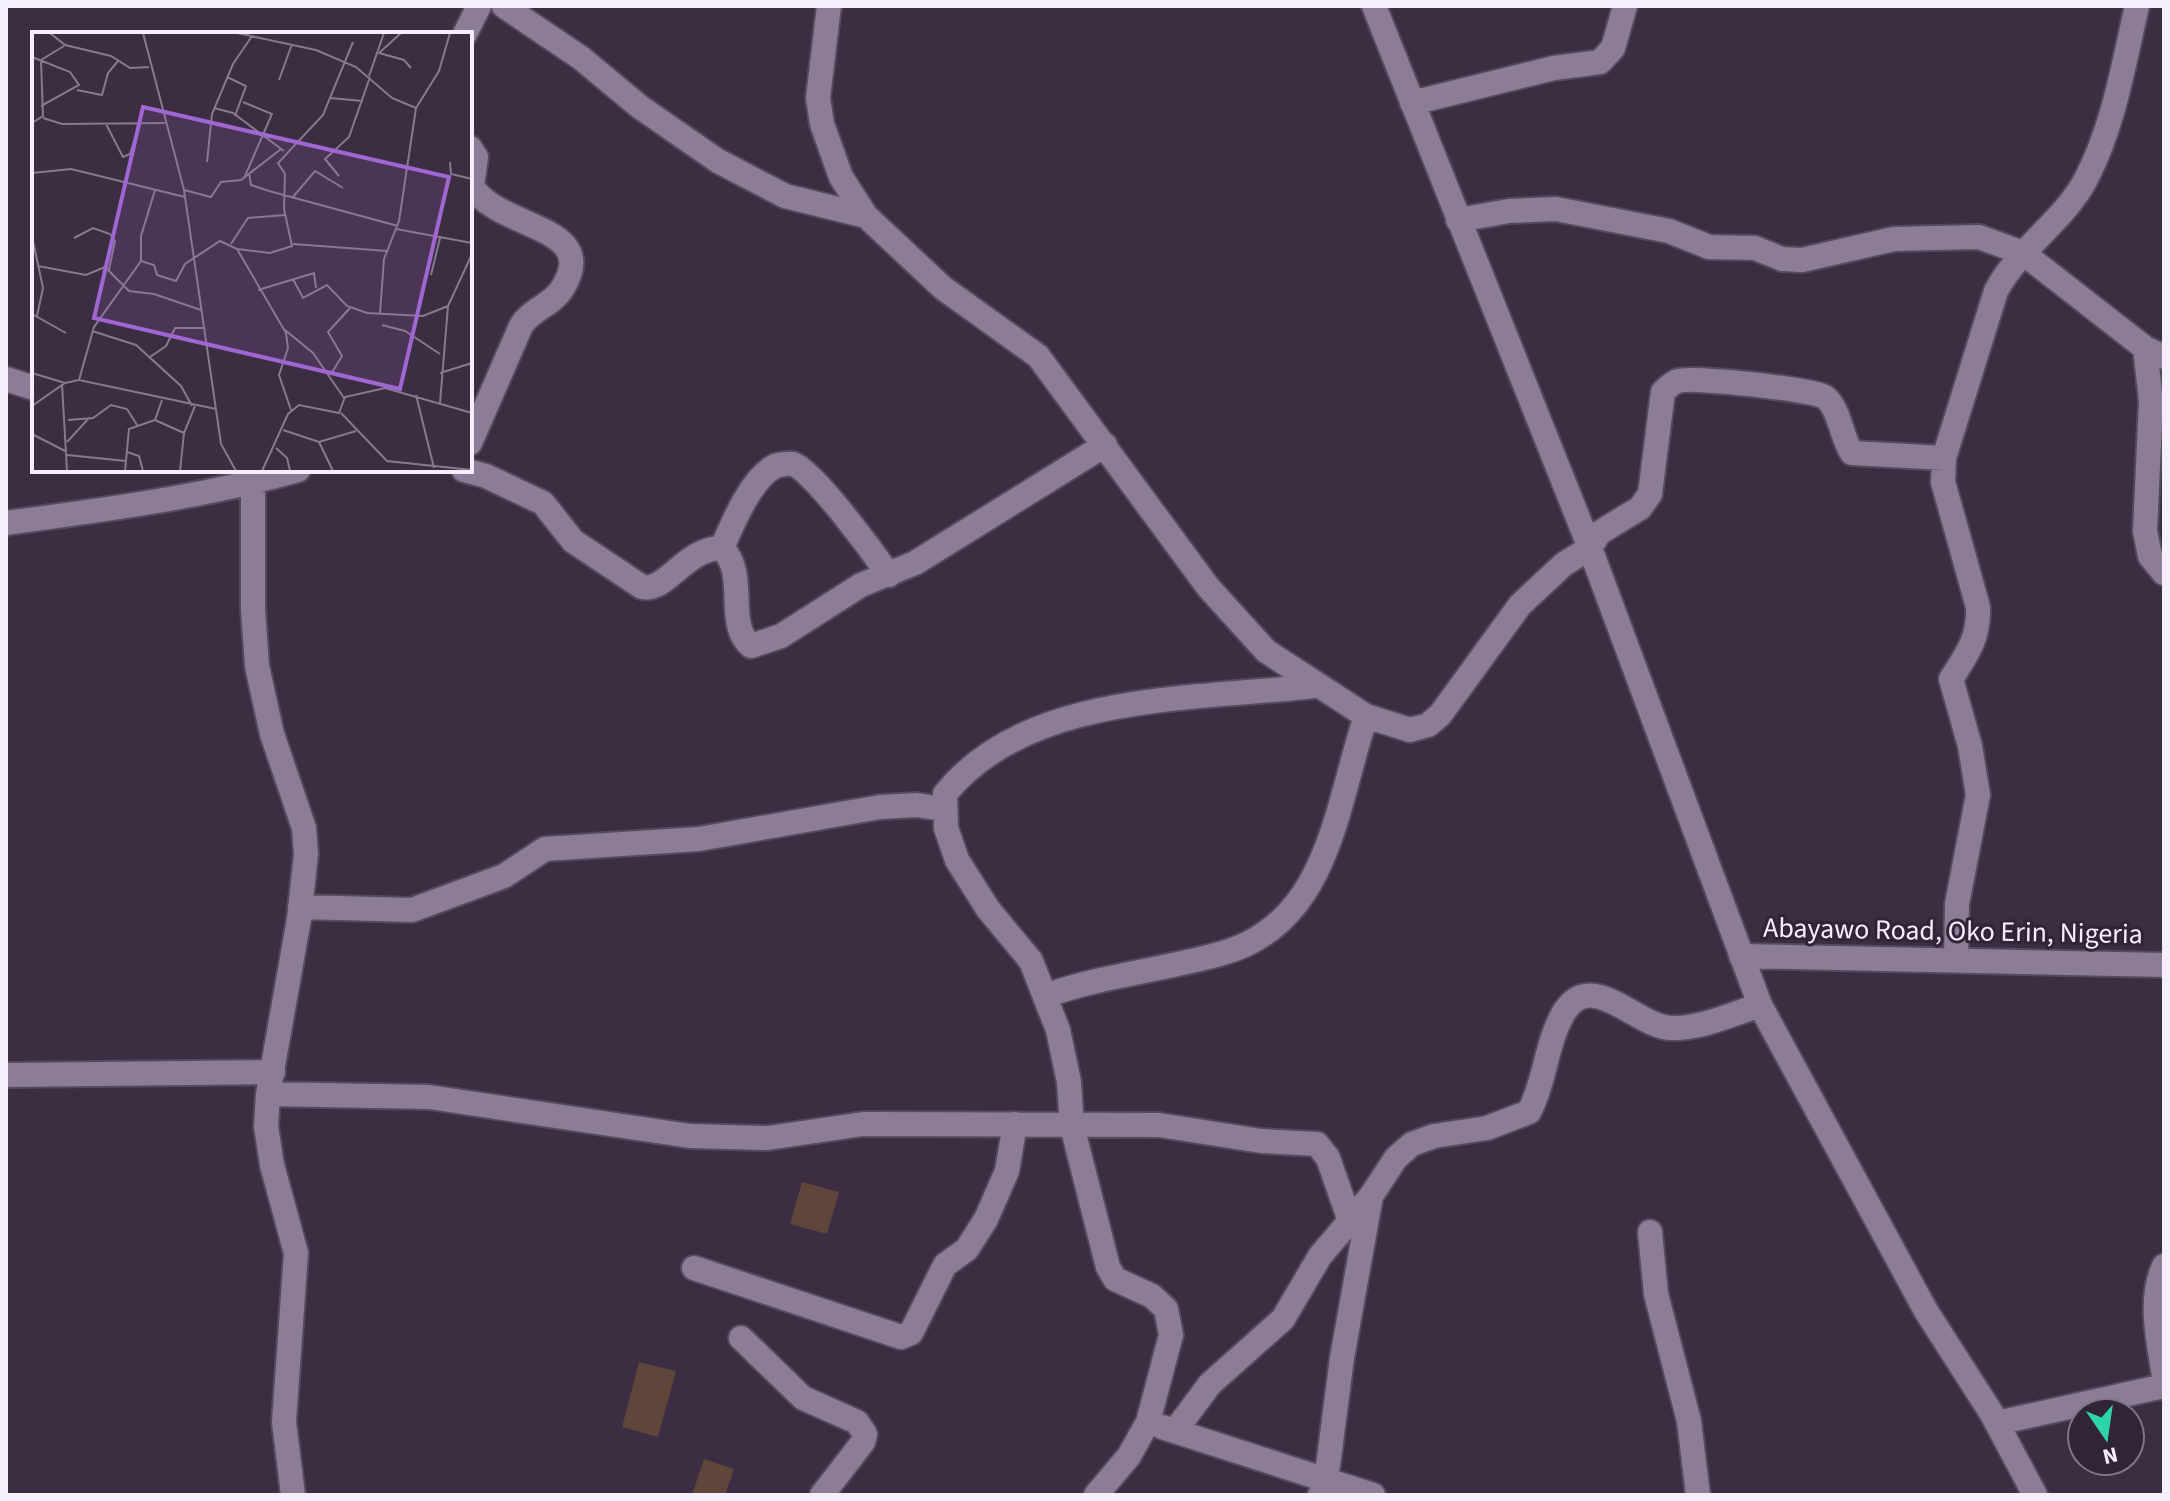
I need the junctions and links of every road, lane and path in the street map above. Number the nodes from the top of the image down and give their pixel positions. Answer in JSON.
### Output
{"nodes":[{"id":1,"x":479,"y":6,"type":"edge"},
{"id":2,"x":504,"y":6,"type":"edge"},
{"id":3,"x":829,"y":6,"type":"edge"},
{"id":4,"x":1374,"y":6,"type":"edge"},
{"id":5,"x":1625,"y":6,"type":"edge"},
{"id":6,"x":2137,"y":6,"type":"edge"},
{"id":7,"x":466,"y":32,"type":"edge"},
{"id":8,"x":1412,"y":103,"type":"junction"},
{"id":9,"x":472,"y":151,"type":"edge"},
{"id":10,"x":472,"y":186,"type":"edge"},
{"id":11,"x":472,"y":186,"type":"edge"},
{"id":12,"x":866,"y":216,"type":"junction"},
{"id":13,"x":1458,"y":220,"type":"junction"},
{"id":14,"x":2023,"y":253,"type":"junction"},
{"id":15,"x":2154,"y":352,"type":"edge"},
{"id":16,"x":6,"y":379,"type":"edge"},
{"id":17,"x":32,"y":387,"type":"edge"},
{"id":18,"x":472,"y":438,"type":"edge"},
{"id":19,"x":1105,"y":445,"type":"junction"},
{"id":20,"x":1944,"y":458,"type":"junction"},
{"id":21,"x":291,"y":472,"type":"edge"},
{"id":22,"x":471,"y":472,"type":"edge"},
{"id":23,"x":253,"y":483,"type":"junction"},
{"id":24,"x":6,"y":523,"type":"edge"},
{"id":25,"x":722,"y":548,"type":"junction"},
{"id":26,"x":1590,"y":548,"type":"junction"},
{"id":27,"x":2164,"y":573,"type":"edge"},
{"id":28,"x":889,"y":575,"type":"junction"},
{"id":29,"x":1314,"y":686,"type":"junction"},
{"id":30,"x":1366,"y":716,"type":"junction"},
{"id":31,"x":943,"y":809,"type":"junction"},
{"id":32,"x":300,"y":907,"type":"junction"},
{"id":33,"x":1741,"y":956,"type":"junction"},
{"id":34,"x":1956,"y":960,"type":"junction"},
{"id":35,"x":2164,"y":965,"type":"edge"},
{"id":36,"x":1045,"y":996,"type":"junction"},
{"id":37,"x":1760,"y":1005,"type":"junction"},
{"id":38,"x":6,"y":1075,"type":"edge"},
{"id":39,"x":270,"y":1083,"type":"junction"},
{"id":40,"x":1015,"y":1124,"type":"junction"},
{"id":41,"x":1072,"y":1126,"type":"junction"},
{"id":42,"x":1371,"y":1196,"type":"junction"},
{"id":43,"x":1350,"y":1221,"type":"junction"},
{"id":44,"x":1650,"y":1232,"type":"dead end"},
{"id":45,"x":2164,"y":1266,"type":"edge"},
{"id":46,"x":694,"y":1268,"type":"dead end"},
{"id":47,"x":741,"y":1338,"type":"dead end"},
{"id":48,"x":2164,"y":1377,"type":"edge"},
{"id":49,"x":2164,"y":1386,"type":"edge"},
{"id":50,"x":1148,"y":1422,"type":"junction"},
{"id":51,"x":1997,"y":1423,"type":"junction"},
{"id":52,"x":1175,"y":1431,"type":"junction"},
{"id":53,"x":1323,"y":1488,"type":"edge"},
{"id":54,"x":293,"y":1495,"type":"edge"},
{"id":55,"x":822,"y":1495,"type":"edge"},
{"id":56,"x":1096,"y":1495,"type":"edge"},
{"id":57,"x":1373,"y":1495,"type":"edge"},
{"id":58,"x":1698,"y":1495,"type":"edge"},
{"id":59,"x":2035,"y":1495,"type":"edge"}],
"edges":[{"from":1,"to":7,"type":"street"},
{"from":2,"to":12,"type":"street"},
{"from":3,"to":12,"type":"street"},
{"from":4,"to":8,"type":"street"},
{"from":5,"to":8,"type":"street"},
{"from":6,"to":14,"type":"street"},
{"from":8,"to":13,"type":"street"},
{"from":9,"to":11,"type":"street"},
{"from":10,"to":18,"type":"street"},
{"from":12,"to":19,"type":"street"},
{"from":13,"to":14,"type":"street"},
{"from":13,"to":26,"type":"street"},
{"from":14,"to":15,"type":"street"},
{"from":14,"to":20,"type":"street"},
{"from":15,"to":27,"type":"street"},
{"from":16,"to":17,"type":"street"},
{"from":19,"to":28,"type":"street"},
{"from":19,"to":29,"type":"street"},
{"from":20,"to":26,"type":"street"},
{"from":20,"to":34,"type":"street"},
{"from":21,"to":23,"type":"street"},
{"from":22,"to":25,"type":"street"},
{"from":23,"to":24,"type":"street"},
{"from":23,"to":32,"type":"street"},
{"from":25,"to":28,"type":"street"},
{"from":25,"to":28,"type":"street"},
{"from":26,"to":30,"type":"street"},
{"from":26,"to":33,"type":"street"},
{"from":29,"to":30,"type":"street"},
{"from":29,"to":31,"type":"street"},
{"from":30,"to":36,"type":"street"},
{"from":31,"to":32,"type":"street"},
{"from":31,"to":36,"type":"street"},
{"from":32,"to":39,"type":"street"},
{"from":33,"to":34,"type":"street","name":"Abayawo Road, Oko Erin, Nigeria"},
{"from":33,"to":37,"type":"street"},
{"from":34,"to":35,"type":"street","name":"Abayawo Road, Oko Erin, Nigeria"},
{"from":36,"to":41,"type":"street"},
{"from":37,"to":42,"type":"street"},
{"from":37,"to":51,"type":"street"},
{"from":38,"to":39,"type":"street"},
{"from":39,"to":40,"type":"street"},
{"from":39,"to":54,"type":"street"},
{"from":40,"to":41,"type":"street"},
{"from":40,"to":46,"type":"street"},
{"from":41,"to":43,"type":"street"},
{"from":41,"to":50,"type":"street"},
{"from":42,"to":43,"type":"street"},
{"from":42,"to":53,"type":"street"},
{"from":43,"to":52,"type":"street"},
{"from":44,"to":58,"type":"street"},
{"from":45,"to":48,"type":"street"},
{"from":47,"to":55,"type":"street"},
{"from":49,"to":51,"type":"street"},
{"from":50,"to":52,"type":"street"},
{"from":50,"to":56,"type":"street"},
{"from":51,"to":59,"type":"street"},
{"from":52,"to":53,"type":"street"},
{"from":53,"to":57,"type":"street"}]}
